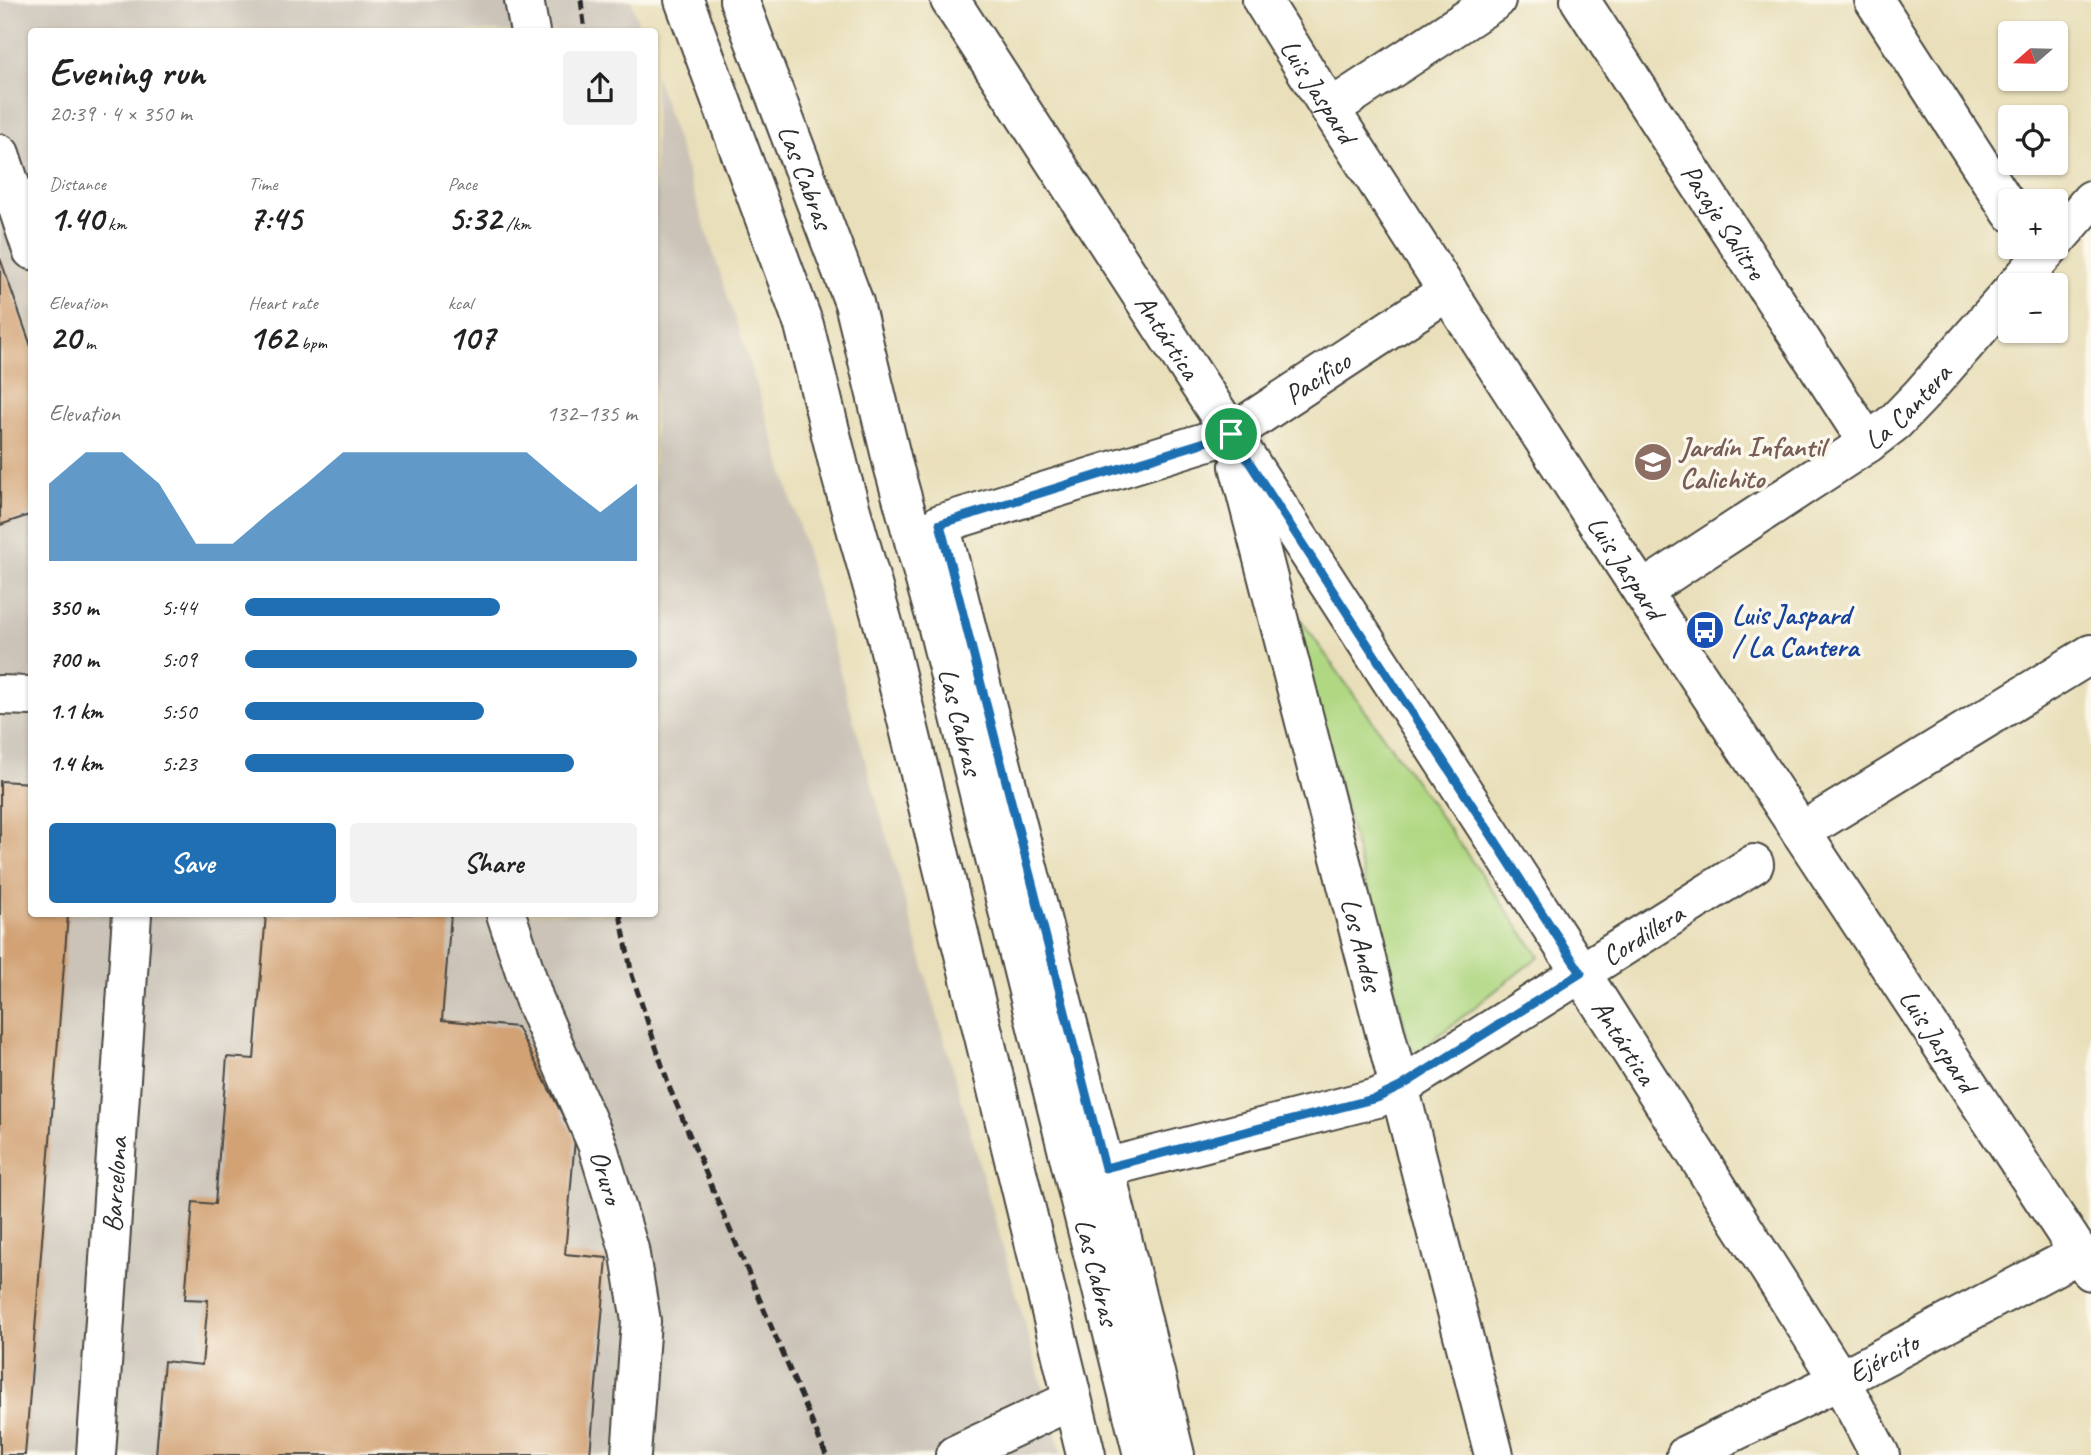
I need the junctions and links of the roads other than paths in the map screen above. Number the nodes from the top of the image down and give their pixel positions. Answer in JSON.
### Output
{"nodes":[{"id":1,"x":524,"y":0,"type":"edge"},
{"id":2,"x":684,"y":0,"type":"edge"},
{"id":3,"x":739,"y":0,"type":"edge"},
{"id":4,"x":950,"y":0,"type":"edge"},
{"id":5,"x":1262,"y":0,"type":"edge"},
{"id":6,"x":1496,"y":0,"type":"edge"},
{"id":7,"x":1580,"y":0,"type":"edge"},
{"id":8,"x":1874,"y":0,"type":"edge"},
{"id":9,"x":529,"y":28,"type":"edge"},
{"id":10,"x":1330,"y":109,"type":"junction"},
{"id":11,"x":0,"y":154,"type":"edge"},
{"id":12,"x":1998,"y":192,"type":"edge"},
{"id":13,"x":2091,"y":200,"type":"edge"},
{"id":14,"x":2068,"y":224,"type":"edge"},
{"id":15,"x":28,"y":238,"type":"edge"},
{"id":16,"x":1448,"y":291,"type":"junction"},
{"id":17,"x":1998,"y":307,"type":"edge"},
{"id":18,"x":1231,"y":434,"type":"junction"},
{"id":19,"x":1868,"y":443,"type":"junction"},
{"id":20,"x":1642,"y":591,"type":"junction"},
{"id":21,"x":2090,"y":657,"type":"edge"},
{"id":22,"x":0,"y":695,"type":"edge"},
{"id":23,"x":28,"y":696,"type":"edge"},
{"id":24,"x":1801,"y":832,"type":"junction"},
{"id":25,"x":1754,"y":864,"type":"dead end"},
{"id":26,"x":132,"y":917,"type":"edge"},
{"id":27,"x":507,"y":917,"type":"edge"},
{"id":28,"x":1581,"y":973,"type":"junction"},
{"id":29,"x":1400,"y":1087,"type":"junction"},
{"id":30,"x":1105,"y":1168,"type":"junction"},
{"id":31,"x":2085,"y":1262,"type":"edge"},
{"id":32,"x":1840,"y":1380,"type":"junction"},
{"id":33,"x":1072,"y":1400,"type":"junction"},
{"id":34,"x":96,"y":1455,"type":"edge"},
{"id":35,"x":631,"y":1455,"type":"edge"},
{"id":36,"x":955,"y":1455,"type":"edge"},
{"id":37,"x":1086,"y":1455,"type":"edge"},
{"id":38,"x":1143,"y":1455,"type":"edge"},
{"id":39,"x":1174,"y":1455,"type":"edge"},
{"id":40,"x":1494,"y":1455,"type":"edge"},
{"id":41,"x":1686,"y":1455,"type":"edge"},
{"id":42,"x":1880,"y":1455,"type":"edge"}],
"edges":[{"from":1,"to":9,"type":"street"},
{"from":2,"to":33,"type":"street","name":"Las Cabras"},
{"from":3,"to":38,"type":"street","name":"Las Cabras"},
{"from":4,"to":18,"type":"street","name":"Antártica"},
{"from":5,"to":10,"type":"street","name":"Luis Jaspard"},
{"from":6,"to":10,"type":"street"},
{"from":7,"to":19,"type":"street","name":"Pasaje Salitre"},
{"from":8,"to":12,"type":"street"},
{"from":10,"to":16,"type":"street","name":"Luis Jaspard"},
{"from":11,"to":15,"type":"street"},
{"from":13,"to":14,"type":"street"},
{"from":16,"to":18,"type":"street","name":"Pacífico"},
{"from":16,"to":20,"type":"street","name":"Luis Jaspard"},
{"from":17,"to":19,"type":"street","name":"La Cantera"},
{"from":18,"to":28,"type":"street","name":"Antártica"},
{"from":18,"to":29,"type":"street","name":"Los Andes"},
{"from":18,"to":30,"type":"street","name":"Pacífico"},
{"from":19,"to":20,"type":"street","name":"La Cantera"},
{"from":20,"to":24,"type":"street","name":"Luis Jaspard"},
{"from":21,"to":24,"type":"street"},
{"from":22,"to":23,"type":"street"},
{"from":24,"to":31,"type":"street","name":"Luis Jaspard"},
{"from":25,"to":28,"type":"street","name":"Cordillera"},
{"from":26,"to":34,"type":"street","name":"Barcelona"},
{"from":27,"to":35,"type":"street","name":"Oruro"},
{"from":28,"to":29,"type":"street","name":"Cordillera"},
{"from":28,"to":32,"type":"street","name":"Antártica"},
{"from":29,"to":30,"type":"street","name":"Cordillera"},
{"from":29,"to":40,"type":"street","name":"Los Andes"},
{"from":30,"to":39,"type":"street"},
{"from":31,"to":32,"type":"street","name":"Ejército"},
{"from":32,"to":41,"type":"street","name":"Ejército"},
{"from":32,"to":42,"type":"street","name":"Antártica"},
{"from":33,"to":36,"type":"street"},
{"from":33,"to":37,"type":"street","name":"Las Cabras"}]}
